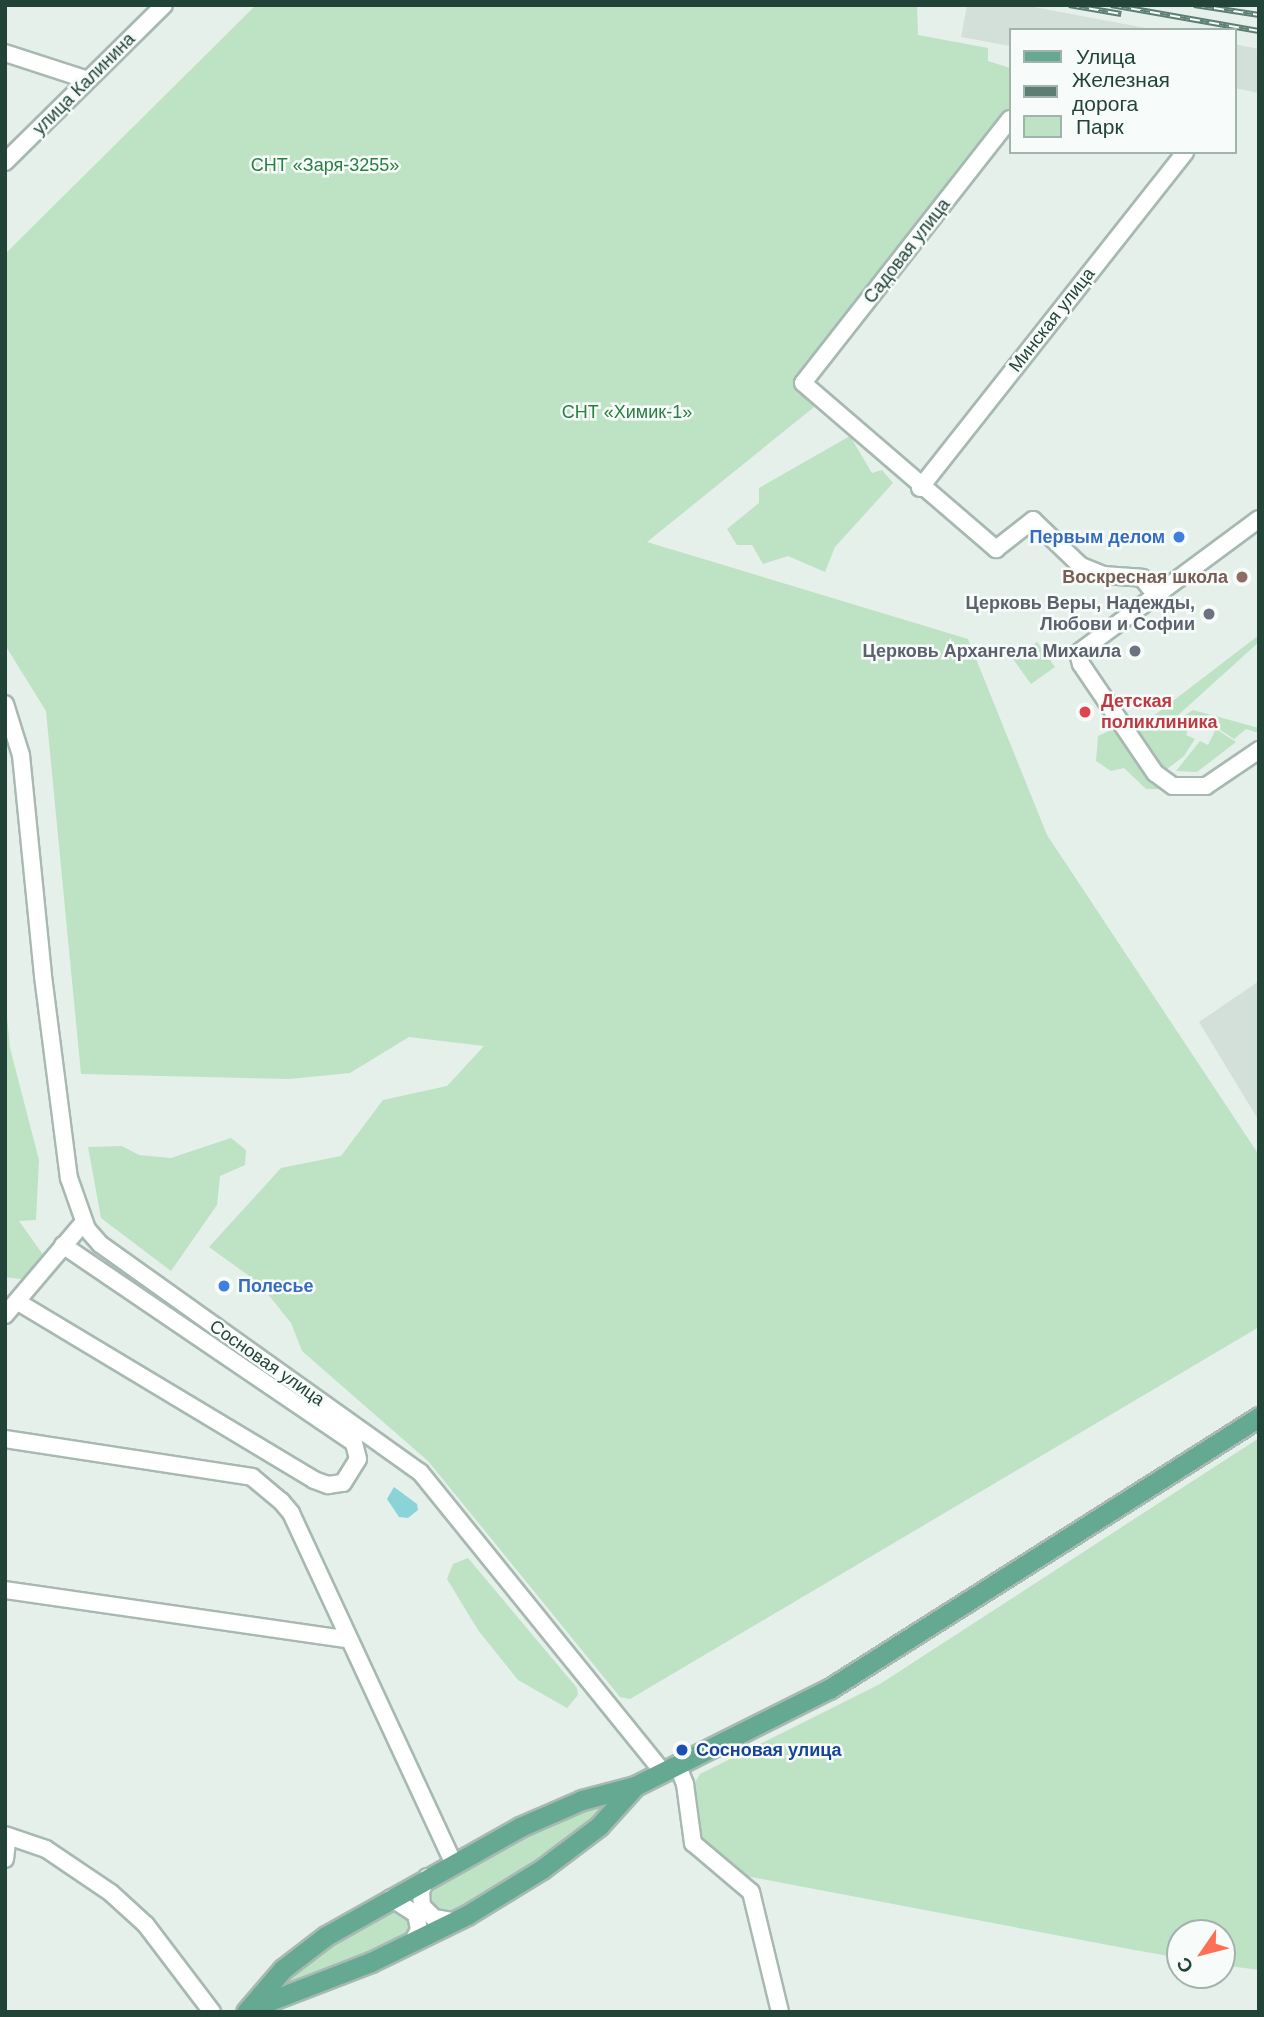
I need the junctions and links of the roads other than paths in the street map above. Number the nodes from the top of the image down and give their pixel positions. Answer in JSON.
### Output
{"nodes":[{"id":1,"x":164,"y":5,"type":"edge"},
{"id":2,"x":5,"y":53,"type":"edge"},
{"id":3,"x":89,"y":80,"type":"junction"},
{"id":4,"x":1009,"y":120,"type":"edge"},
{"id":5,"x":1183,"y":154,"type":"edge"},
{"id":6,"x":5,"y":162,"type":"edge"},
{"id":7,"x":920,"y":488,"type":"junction"},
{"id":8,"x":1259,"y":519,"type":"edge"},
{"id":9,"x":1155,"y":594,"type":"junction"},
{"id":10,"x":5,"y":704,"type":"edge"},
{"id":11,"x":1259,"y":750,"type":"edge"},
{"id":12,"x":82,"y":1221,"type":"junction"},
{"id":13,"x":63,"y":1245,"type":"junction"},
{"id":14,"x":18,"y":1302,"type":"junction"},
{"id":15,"x":5,"y":1315,"type":"edge"},
{"id":16,"x":1259,"y":1417,"type":"edge"},
{"id":17,"x":5,"y":1439,"type":"edge"},
{"id":18,"x":5,"y":1590,"type":"edge"},
{"id":19,"x":347,"y":1639,"type":"junction"},
{"id":20,"x":669,"y":1768,"type":"junction"},
{"id":21,"x":635,"y":1786,"type":"junction"},
{"id":22,"x":7,"y":1836,"type":"edge"},
{"id":23,"x":5,"y":1859,"type":"edge"},
{"id":24,"x":454,"y":1864,"type":"junction"},
{"id":25,"x":427,"y":1877,"type":"junction"},
{"id":26,"x":391,"y":1898,"type":"junction"},
{"id":27,"x":452,"y":1922,"type":"junction"},
{"id":28,"x":413,"y":1941,"type":"junction"},
{"id":29,"x":248,"y":2010,"type":"edge"},
{"id":30,"x":212,"y":2012,"type":"edge"},
{"id":31,"x":780,"y":2012,"type":"edge"}],
"edges":[{"from":1,"to":3,"type":"street","name":"улица Калинина"},
{"from":2,"to":3,"type":"street"},
{"from":3,"to":6,"type":"street","name":"улица Калинина"},
{"from":4,"to":7,"type":"street","name":"Садовая улица"},
{"from":5,"to":7,"type":"street","name":"Минская улица"},
{"from":7,"to":9,"type":"street"},
{"from":8,"to":9,"type":"street"},
{"from":9,"to":11,"type":"street"},
{"from":10,"to":12,"type":"street"},
{"from":12,"to":13,"type":"street"},
{"from":12,"to":20,"type":"street","name":"Сосновая улица"},
{"from":13,"to":14,"type":"street"},
{"from":13,"to":14,"type":"street"},
{"from":14,"to":15,"type":"street"},
{"from":16,"to":20,"type":"main road"},
{"from":17,"to":19,"type":"street"},
{"from":18,"to":19,"type":"street"},
{"from":19,"to":24,"type":"street"},
{"from":20,"to":21,"type":"main road"},
{"from":20,"to":31,"type":"street"},
{"from":21,"to":24,"type":"main road"},
{"from":21,"to":27,"type":"main road"},
{"from":22,"to":23,"type":"street"},
{"from":22,"to":30,"type":"street"},
{"from":24,"to":25,"type":"main road"},
{"from":25,"to":26,"type":"main road"},
{"from":25,"to":27,"type":"street"},
{"from":26,"to":28,"type":"street"},
{"from":26,"to":29,"type":"main road"},
{"from":27,"to":28,"type":"main road"},
{"from":28,"to":29,"type":"main road"}]}
